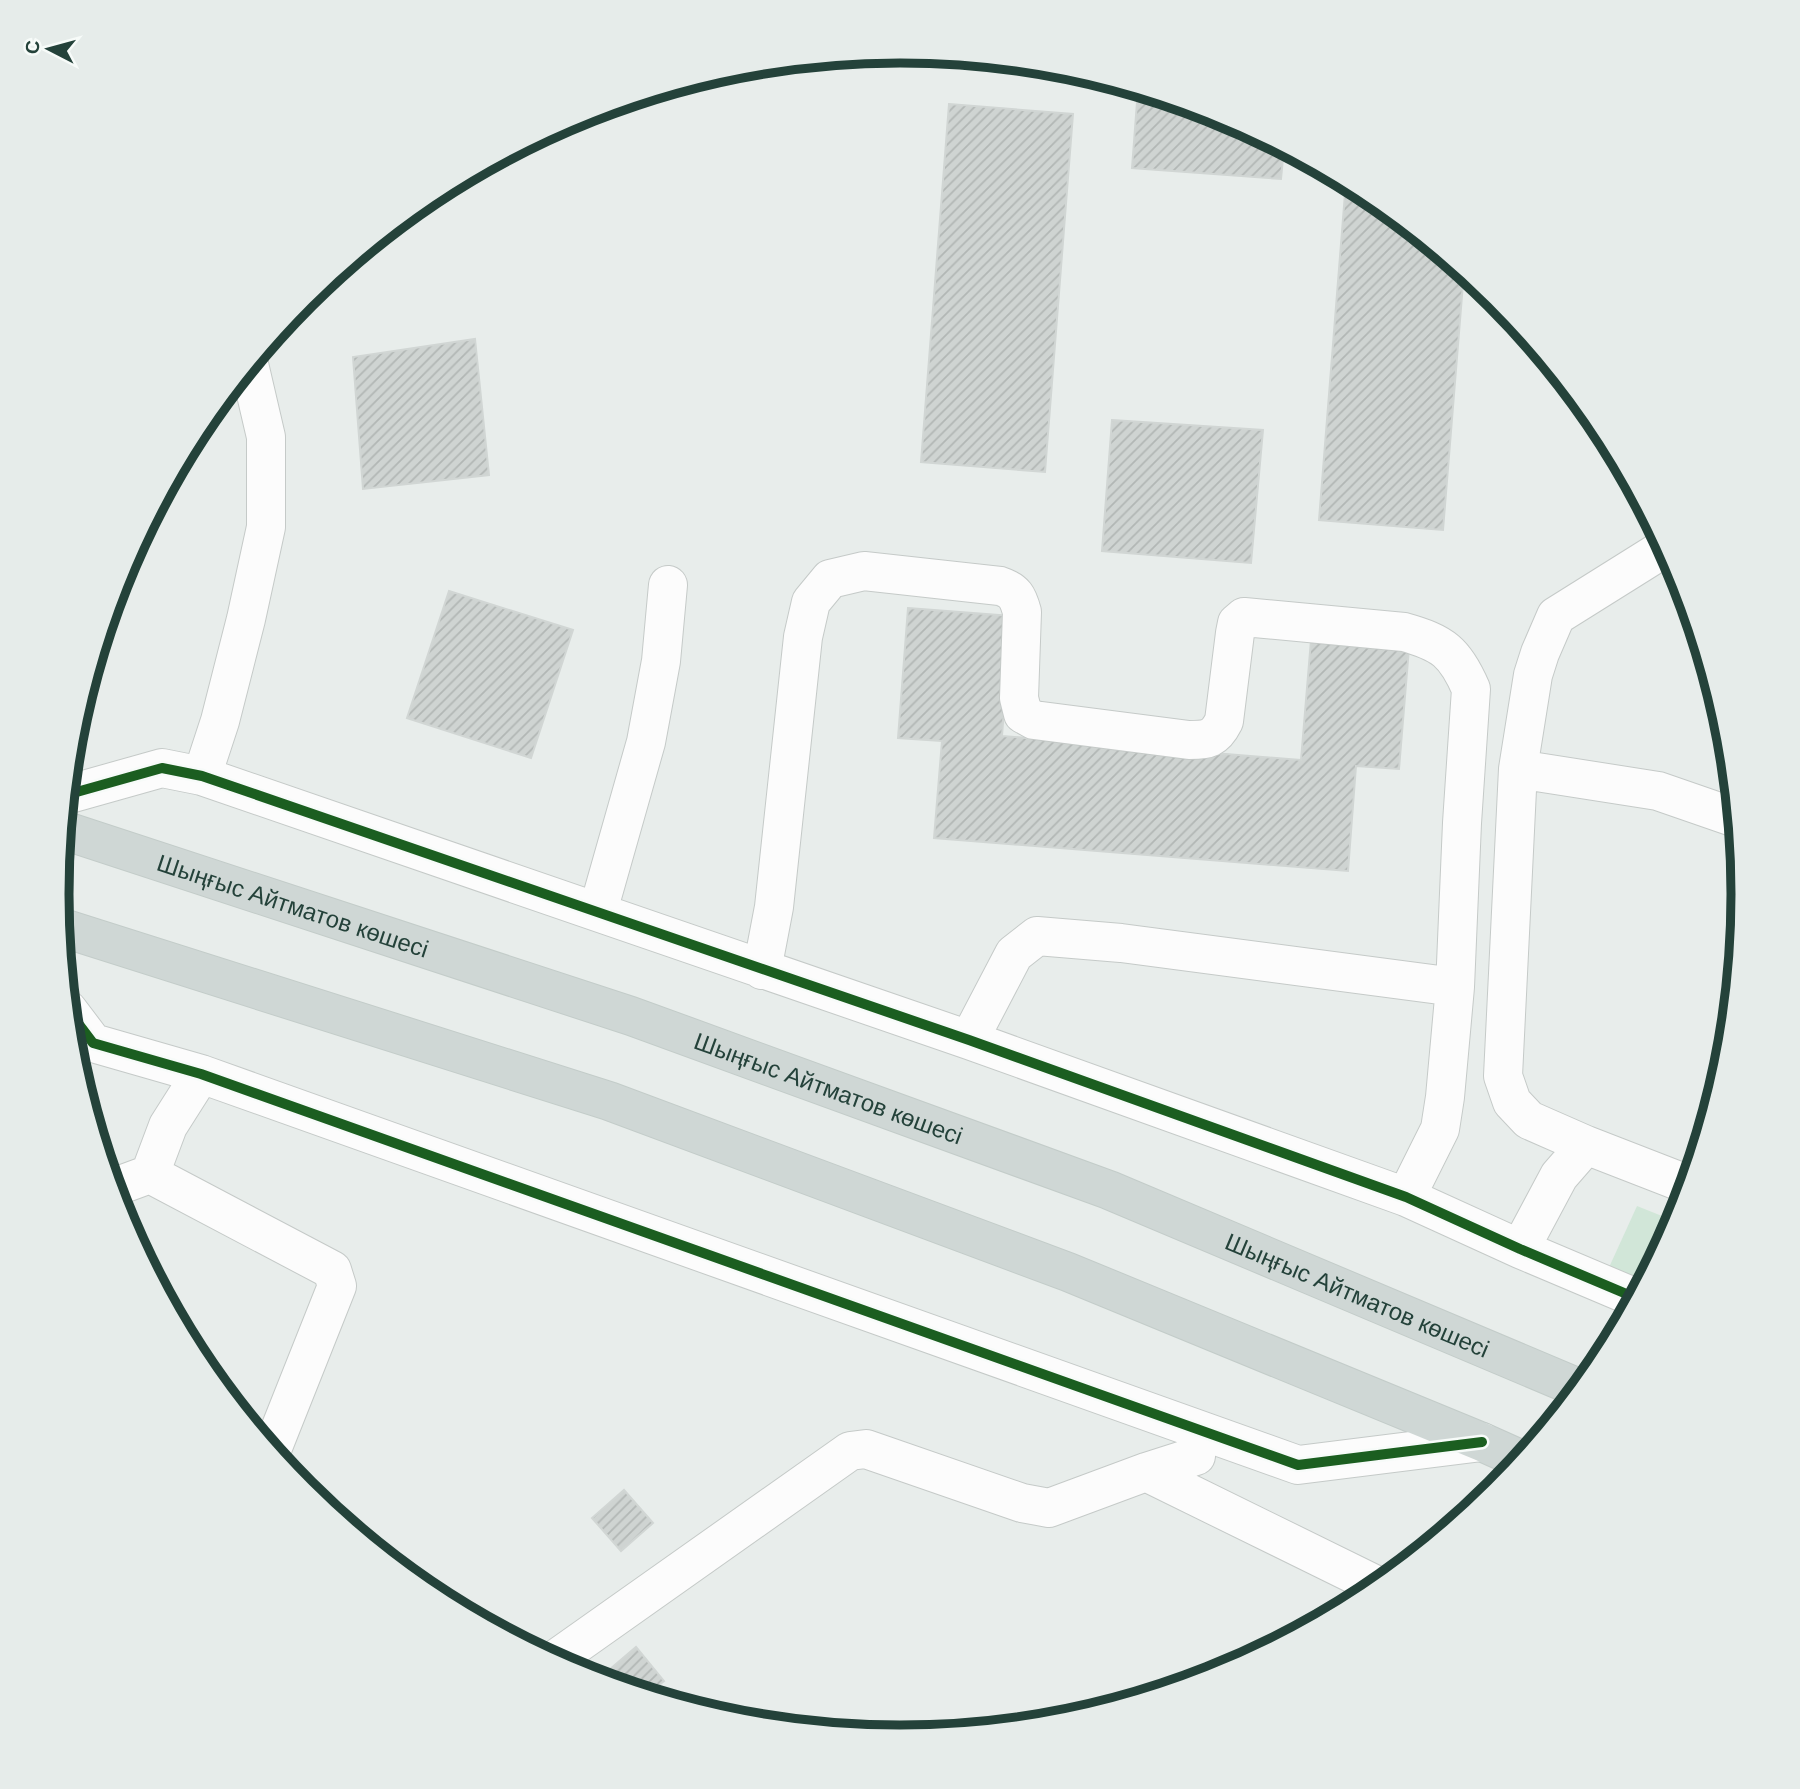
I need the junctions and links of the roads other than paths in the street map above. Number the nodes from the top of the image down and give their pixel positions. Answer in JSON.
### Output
{"nodes":[{"id":1,"x":251,"y":374,"type":"edge"},
{"id":2,"x":1657,"y":552,"type":"edge"},
{"id":3,"x":668,"y":585,"type":"dead end"},
{"id":4,"x":1518,"y":769,"type":"junction"},
{"id":5,"x":202,"y":776,"type":"junction"},
{"id":6,"x":75,"y":792,"type":"edge"},
{"id":7,"x":1727,"y":815,"type":"edge"},
{"id":8,"x":71,"y":833,"type":"edge"},
{"id":9,"x":598,"y":911,"type":"junction"},
{"id":10,"x":70,"y":930,"type":"edge"},
{"id":11,"x":762,"y":970,"type":"junction"},
{"id":12,"x":1455,"y":987,"type":"junction"},
{"id":13,"x":79,"y":1025,"type":"edge"},
{"id":14,"x":969,"y":1040,"type":"junction"},
{"id":15,"x":201,"y":1074,"type":"junction"},
{"id":16,"x":1586,"y":1145,"type":"junction"},
{"id":17,"x":150,"y":1174,"type":"junction"},
{"id":18,"x":1680,"y":1181,"type":"edge"},
{"id":19,"x":121,"y":1184,"type":"edge"},
{"id":20,"x":1406,"y":1198,"type":"junction"},
{"id":21,"x":1520,"y":1250,"type":"junction"},
{"id":22,"x":1628,"y":1295,"type":"edge"},
{"id":23,"x":1571,"y":1385,"type":"edge"},
{"id":24,"x":1482,"y":1441,"type":"junction"},
{"id":25,"x":275,"y":1443,"type":"edge"},
{"id":26,"x":1196,"y":1456,"type":"dead end"},
{"id":27,"x":1513,"y":1456,"type":"edge"},
{"id":28,"x":1146,"y":1472,"type":"junction"},
{"id":29,"x":1368,"y":1581,"type":"edge"},
{"id":30,"x":563,"y":1654,"type":"edge"}],
"edges":[{"from":1,"to":5,"type":"street"},
{"from":2,"to":4,"type":"street"},
{"from":3,"to":9,"type":"street"},
{"from":4,"to":7,"type":"street"},
{"from":4,"to":16,"type":"street"},
{"from":5,"to":6,"type":"street"},
{"from":5,"to":9,"type":"street"},
{"from":8,"to":23,"type":"main road","name":"Шыңғыс Айтматов көшесі"},
{"from":9,"to":11,"type":"street"},
{"from":10,"to":24,"type":"main road"},
{"from":11,"to":12,"type":"street"},
{"from":11,"to":14,"type":"street"},
{"from":12,"to":14,"type":"street"},
{"from":12,"to":20,"type":"street"},
{"from":13,"to":15,"type":"street"},
{"from":14,"to":20,"type":"street"},
{"from":15,"to":17,"type":"street"},
{"from":15,"to":24,"type":"street"},
{"from":16,"to":18,"type":"street"},
{"from":16,"to":21,"type":"street"},
{"from":17,"to":19,"type":"street"},
{"from":17,"to":25,"type":"street"},
{"from":20,"to":21,"type":"street"},
{"from":21,"to":22,"type":"street"},
{"from":24,"to":27,"type":"main road"},
{"from":26,"to":28,"type":"street"},
{"from":28,"to":29,"type":"street"},
{"from":28,"to":30,"type":"street"}]}
